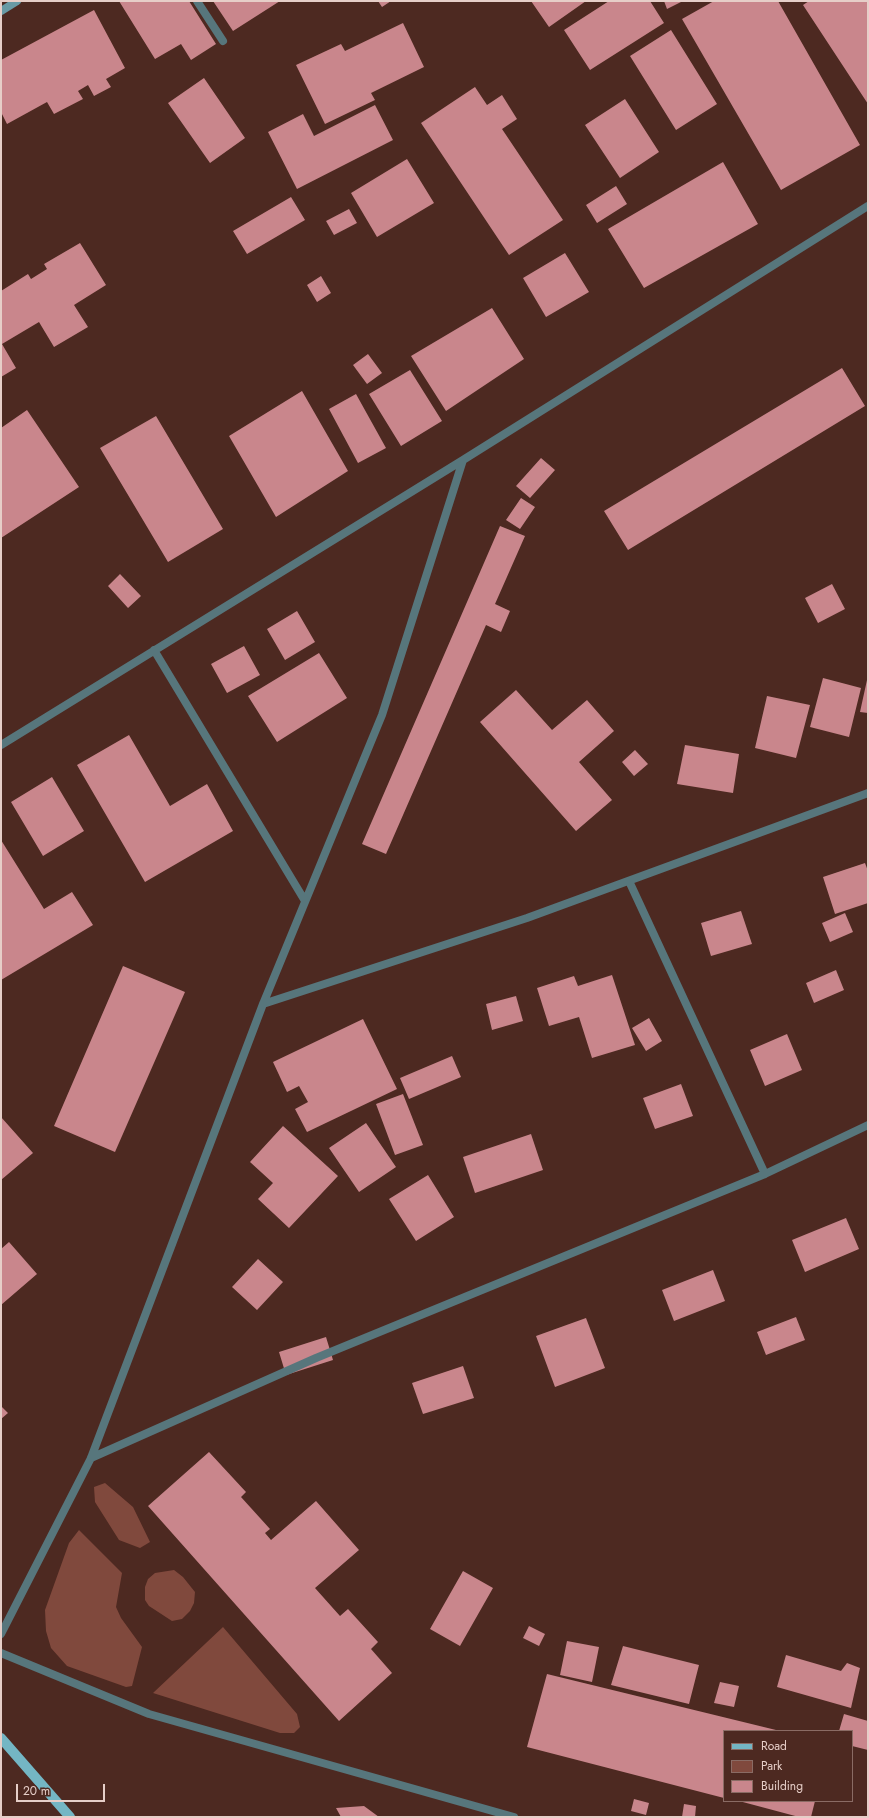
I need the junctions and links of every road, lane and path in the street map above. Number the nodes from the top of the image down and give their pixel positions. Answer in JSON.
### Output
{"nodes":[{"id":1,"x":17,"y":1,"type":"edge"},
{"id":2,"x":197,"y":1,"type":"edge"},
{"id":3,"x":1,"y":11,"type":"edge"},
{"id":4,"x":223,"y":40,"type":"dead end"},
{"id":5,"x":868,"y":206,"type":"edge"},
{"id":6,"x":464,"y":460,"type":"junction"},
{"id":7,"x":154,"y":650,"type":"junction"},
{"id":8,"x":1,"y":745,"type":"edge"},
{"id":9,"x":868,"y":793,"type":"edge"},
{"id":10,"x":629,"y":881,"type":"junction"},
{"id":11,"x":305,"y":901,"type":"junction"},
{"id":12,"x":263,"y":1004,"type":"junction"},
{"id":13,"x":868,"y":1125,"type":"edge"},
{"id":14,"x":765,"y":1174,"type":"junction"},
{"id":15,"x":91,"y":1458,"type":"junction"},
{"id":16,"x":1,"y":1634,"type":"edge"},
{"id":17,"x":1,"y":1653,"type":"edge"},
{"id":18,"x":1,"y":1738,"type":"edge"},
{"id":19,"x":70,"y":1817,"type":"edge"},
{"id":20,"x":514,"y":1817,"type":"edge"}],
"edges":[{"from":1,"to":3,"type":"main road"},
{"from":2,"to":4,"type":"street"},
{"from":5,"to":6,"type":"street"},
{"from":6,"to":7,"type":"street"},
{"from":6,"to":11,"type":"street"},
{"from":7,"to":8,"type":"street"},
{"from":7,"to":11,"type":"street"},
{"from":9,"to":10,"type":"street"},
{"from":10,"to":12,"type":"street"},
{"from":10,"to":14,"type":"street"},
{"from":11,"to":12,"type":"street"},
{"from":12,"to":15,"type":"street"},
{"from":13,"to":14,"type":"street"},
{"from":14,"to":15,"type":"street"},
{"from":15,"to":16,"type":"street"},
{"from":17,"to":20,"type":"street"},
{"from":18,"to":19,"type":"main road"}]}
